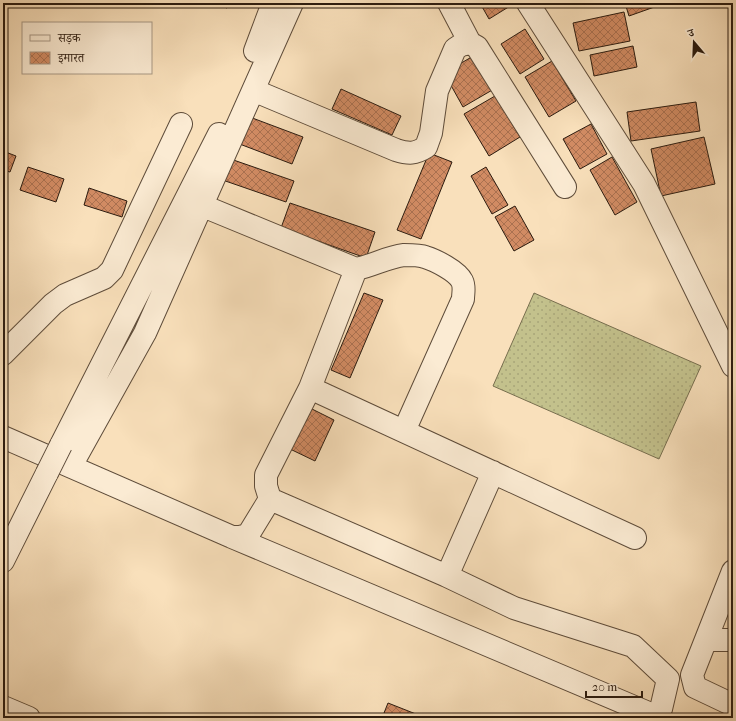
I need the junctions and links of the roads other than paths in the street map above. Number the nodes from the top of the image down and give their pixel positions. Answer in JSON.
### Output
{"nodes":[{"id":1,"x":273,"y":3,"type":"edge"},
{"id":2,"x":292,"y":3,"type":"edge"},
{"id":3,"x":449,"y":3,"type":"edge"},
{"id":4,"x":528,"y":3,"type":"edge"},
{"id":5,"x":470,"y":43,"type":"junction"},
{"id":6,"x":260,"y":93,"type":"dead end"},
{"id":7,"x":181,"y":124,"type":"dead end"},
{"id":8,"x":565,"y":187,"type":"dead end"},
{"id":9,"x":203,"y":206,"type":"junction"},
{"id":10,"x":356,"y":269,"type":"junction"},
{"id":11,"x":3,"y":354,"type":"edge"},
{"id":12,"x":733,"y":366,"type":"edge"},
{"id":13,"x":310,"y":388,"type":"junction"},
{"id":14,"x":404,"y":431,"type":"junction"},
{"id":15,"x":3,"y":437,"type":"edge"},
{"id":16,"x":71,"y":466,"type":"junction"},
{"id":17,"x":493,"y":472,"type":"junction"},
{"id":18,"x":270,"y":499,"type":"junction"},
{"id":19,"x":232,"y":537,"type":"junction"},
{"id":20,"x":635,"y":538,"type":"dead end"},
{"id":21,"x":3,"y":561,"type":"edge"},
{"id":22,"x":733,"y":570,"type":"edge"},
{"id":23,"x":447,"y":576,"type":"junction"},
{"id":24,"x":706,"y":640,"type":"junction"},
{"id":25,"x":733,"y":640,"type":"edge"},
{"id":26,"x":733,"y":705,"type":"edge"},
{"id":27,"x":3,"y":707,"type":"edge"},
{"id":28,"x":29,"y":718,"type":"edge"}],
"edges":[{"from":1,"to":21,"type":"street","bridge":true},
{"from":2,"to":9,"type":"street"},
{"from":3,"to":5,"type":"street"},
{"from":4,"to":12,"type":"street"},
{"from":5,"to":6,"type":"street"},
{"from":5,"to":8,"type":"street"},
{"from":7,"to":11,"type":"street"},
{"from":9,"to":10,"type":"street"},
{"from":9,"to":16,"type":"street"},
{"from":10,"to":13,"type":"street"},
{"from":10,"to":14,"type":"street"},
{"from":13,"to":14,"type":"street"},
{"from":13,"to":18,"type":"street"},
{"from":14,"to":17,"type":"street"},
{"from":15,"to":16,"type":"street"},
{"from":16,"to":19,"type":"street"},
{"from":17,"to":20,"type":"street"},
{"from":17,"to":23,"type":"street"},
{"from":18,"to":19,"type":"street"},
{"from":18,"to":23,"type":"street"},
{"from":19,"to":23,"type":"street"},
{"from":22,"to":24,"type":"street"},
{"from":24,"to":25,"type":"street"},
{"from":24,"to":26,"type":"street"},
{"from":27,"to":28,"type":"street"}]}
